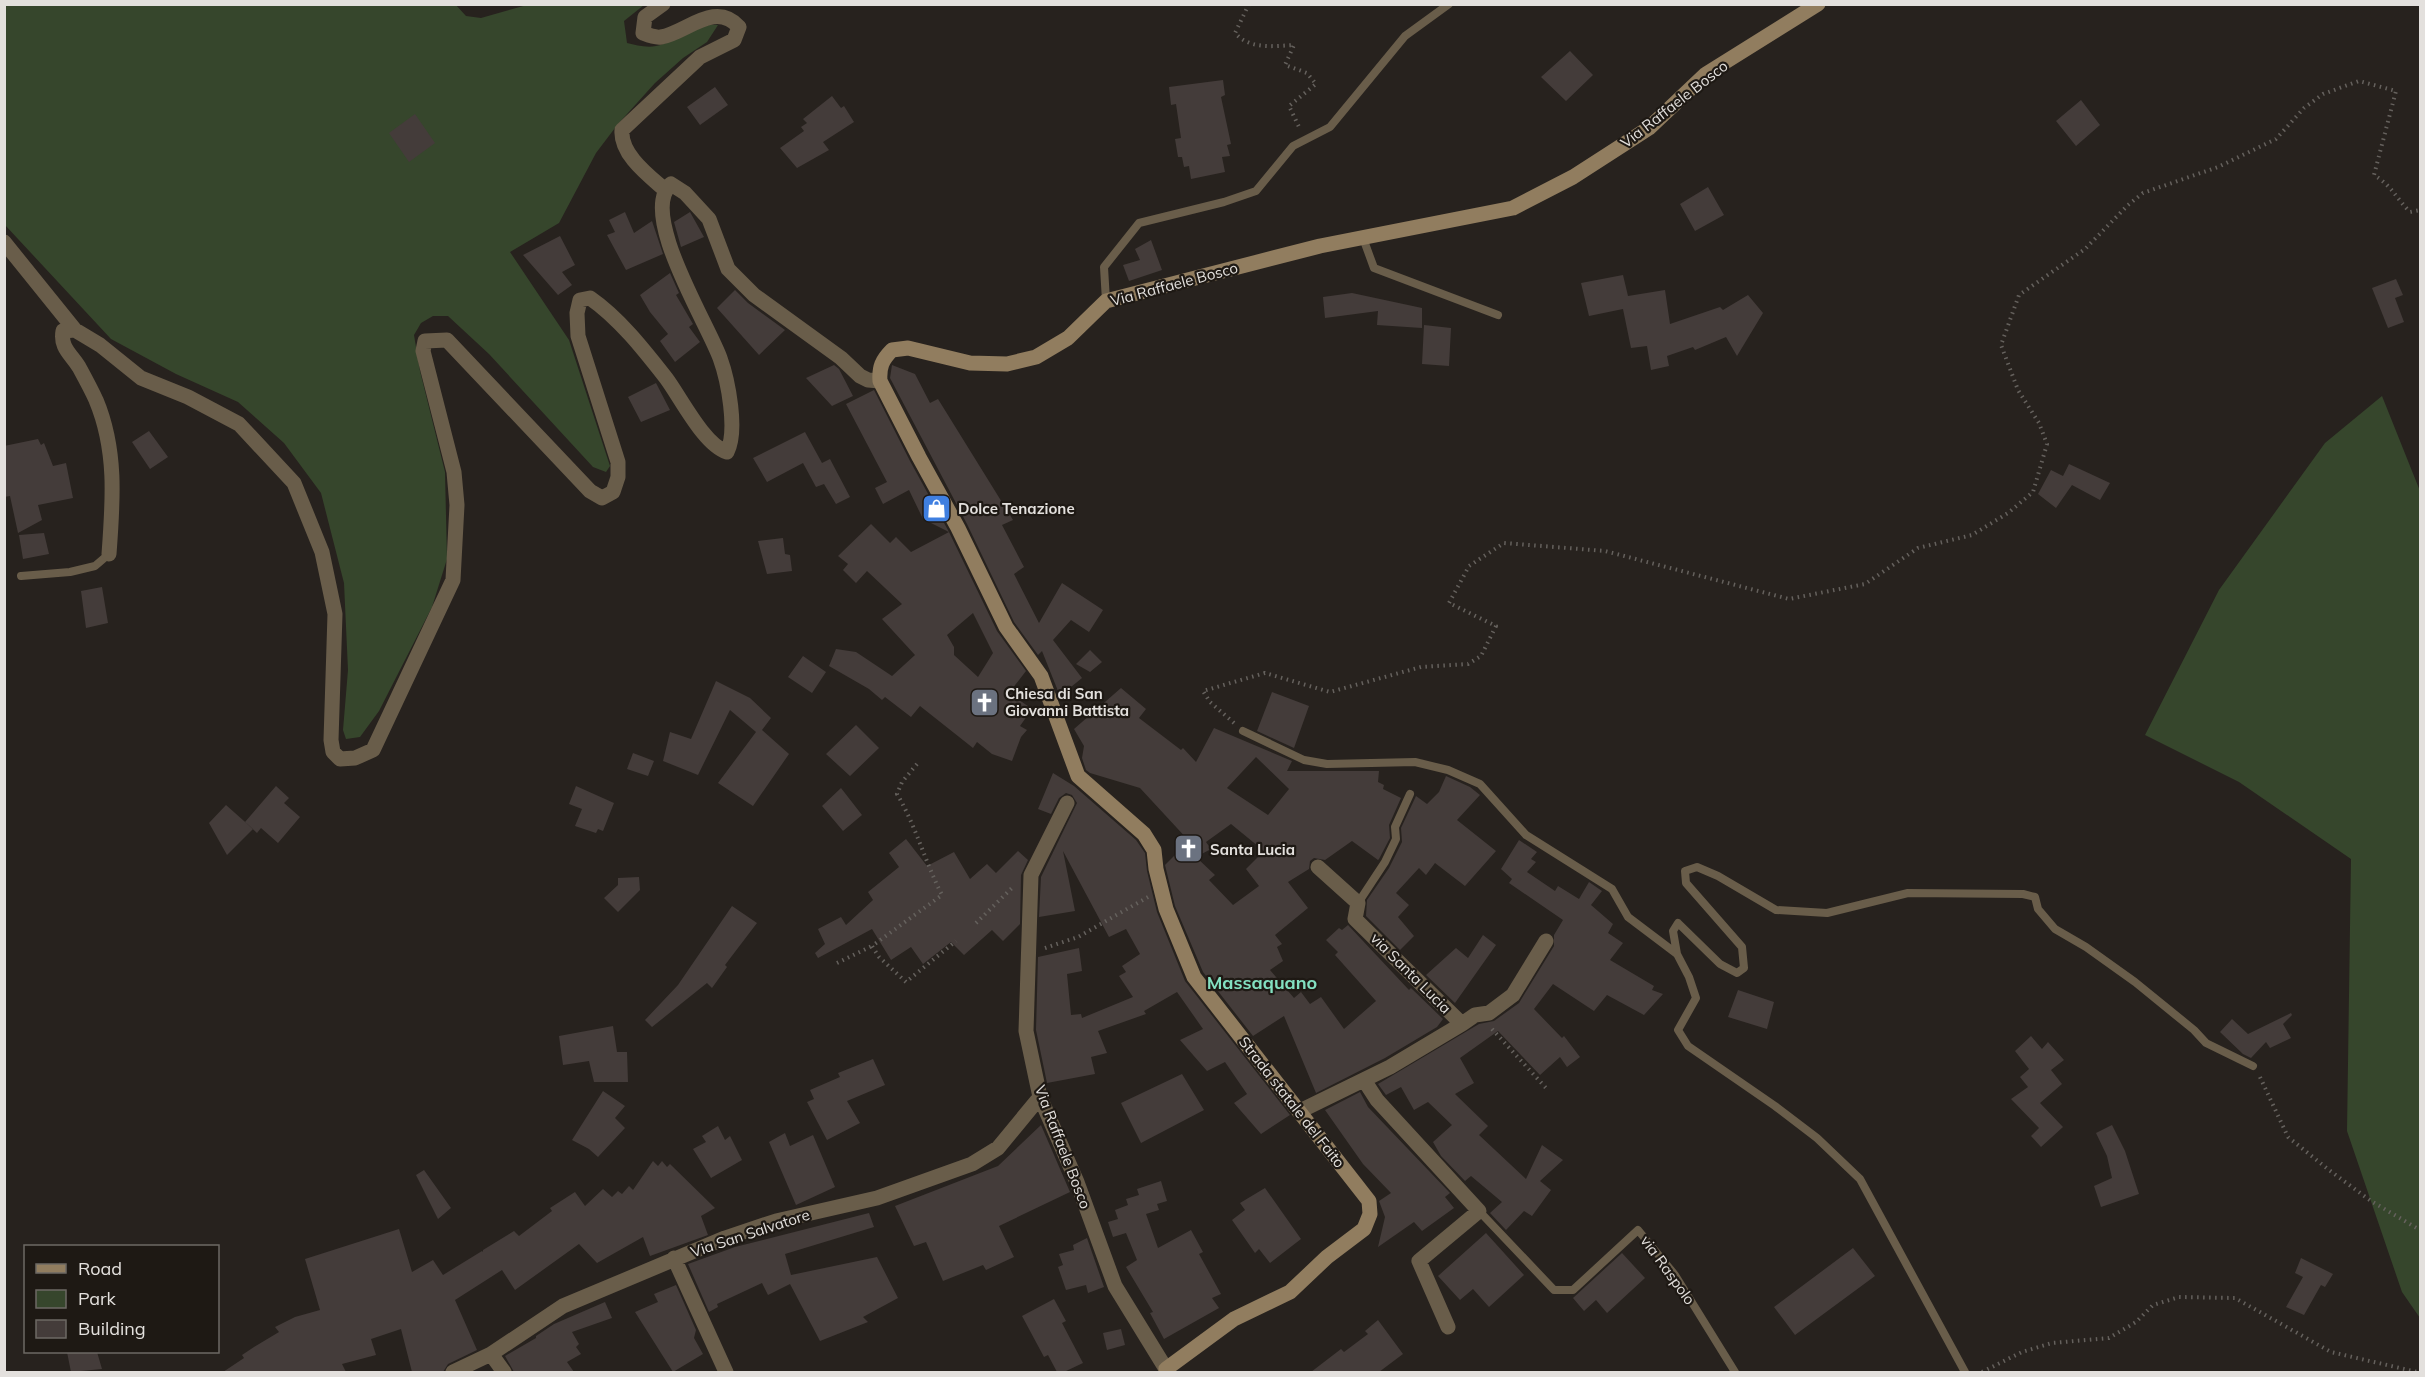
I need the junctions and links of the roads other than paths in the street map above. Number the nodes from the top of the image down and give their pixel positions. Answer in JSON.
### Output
{"nodes":[{"id":1,"x":663,"y":4,"type":"edge"},
{"id":2,"x":1449,"y":4,"type":"edge"},
{"id":3,"x":1818,"y":4,"type":"edge"},
{"id":4,"x":664,"y":189,"type":"junction"},
{"id":5,"x":1363,"y":237,"type":"junction"},
{"id":6,"x":4,"y":242,"type":"edge"},
{"id":7,"x":1106,"y":301,"type":"junction"},
{"id":8,"x":1498,"y":315,"type":"dead end"},
{"id":9,"x":75,"y":330,"type":"junction"},
{"id":10,"x":880,"y":381,"type":"junction"},
{"id":11,"x":109,"y":554,"type":"joint"},
{"id":12,"x":21,"y":576,"type":"dead end"},
{"id":13,"x":1243,"y":731,"type":"road end"},
{"id":14,"x":1410,"y":794,"type":"dead end"},
{"id":15,"x":1067,"y":803,"type":"dead end"},
{"id":16,"x":1318,"y":867,"type":"dead end"},
{"id":17,"x":1358,"y":903,"type":"junction"},
{"id":18,"x":1546,"y":941,"type":"dead end"},
{"id":19,"x":1677,"y":954,"type":"junction"},
{"id":20,"x":1462,"y":1024,"type":"junction"},
{"id":21,"x":2253,"y":1066,"type":"road end"},
{"id":22,"x":1364,"y":1080,"type":"junction"},
{"id":23,"x":1040,"y":1097,"type":"junction"},
{"id":24,"x":1300,"y":1111,"type":"junction"},
{"id":25,"x":1479,"y":1211,"type":"junction"},
{"id":26,"x":675,"y":1258,"type":"junction"},
{"id":27,"x":1448,"y":1327,"type":"dead end"},
{"id":28,"x":491,"y":1354,"type":"junction"},
{"id":29,"x":1166,"y":1371,"type":"edge"},
{"id":30,"x":453,"y":1372,"type":"edge"},
{"id":31,"x":504,"y":1372,"type":"edge"},
{"id":32,"x":726,"y":1372,"type":"edge"},
{"id":33,"x":1735,"y":1372,"type":"edge"},
{"id":34,"x":1965,"y":1372,"type":"edge"}],
"edges":[{"from":1,"to":4,"type":"street"},
{"from":2,"to":7,"type":"lane"},
{"from":3,"to":5,"type":"street","name":"Via Raffaele Bosco"},
{"from":4,"to":9,"type":"street"},
{"from":4,"to":10,"type":"street"},
{"from":5,"to":7,"type":"street","name":"Via Raffaele Bosco"},
{"from":5,"to":8,"type":"lane"},
{"from":6,"to":9,"type":"street"},
{"from":7,"to":10,"type":"street","name":"Via Raffaele Bosco"},
{"from":9,"to":11,"type":"street"},
{"from":10,"to":24,"type":"street","name":"Strada statale del Faito"},
{"from":11,"to":12,"type":"lane"},
{"from":13,"to":19,"type":"lane"},
{"from":14,"to":17,"type":"lane"},
{"from":15,"to":23,"type":"street","name":"Via Raffaele Bosco"},
{"from":16,"to":17,"type":"street"},
{"from":17,"to":20,"type":"street","name":"via Santa Lucia"},
{"from":18,"to":20,"type":"street"},
{"from":19,"to":21,"type":"lane"},
{"from":19,"to":34,"type":"lane"},
{"from":20,"to":22,"type":"street","name":"via Santa Lucia"},
{"from":22,"to":24,"type":"street","name":"via Santa Lucia"},
{"from":22,"to":25,"type":"street","name":"via Raspolo"},
{"from":23,"to":26,"type":"street","name":"Via San Salvatore"},
{"from":23,"to":29,"type":"street","name":"Via Raffaele Bosco"},
{"from":24,"to":29,"type":"street","name":"Strada statale del Faito"},
{"from":25,"to":27,"type":"street"},
{"from":25,"to":33,"type":"lane","name":"via Raspolo"},
{"from":26,"to":28,"type":"street","name":"Via San Salvatore"},
{"from":26,"to":32,"type":"street"},
{"from":28,"to":30,"type":"street","name":"Via San Salvatore"},
{"from":28,"to":31,"type":"street"}]}
